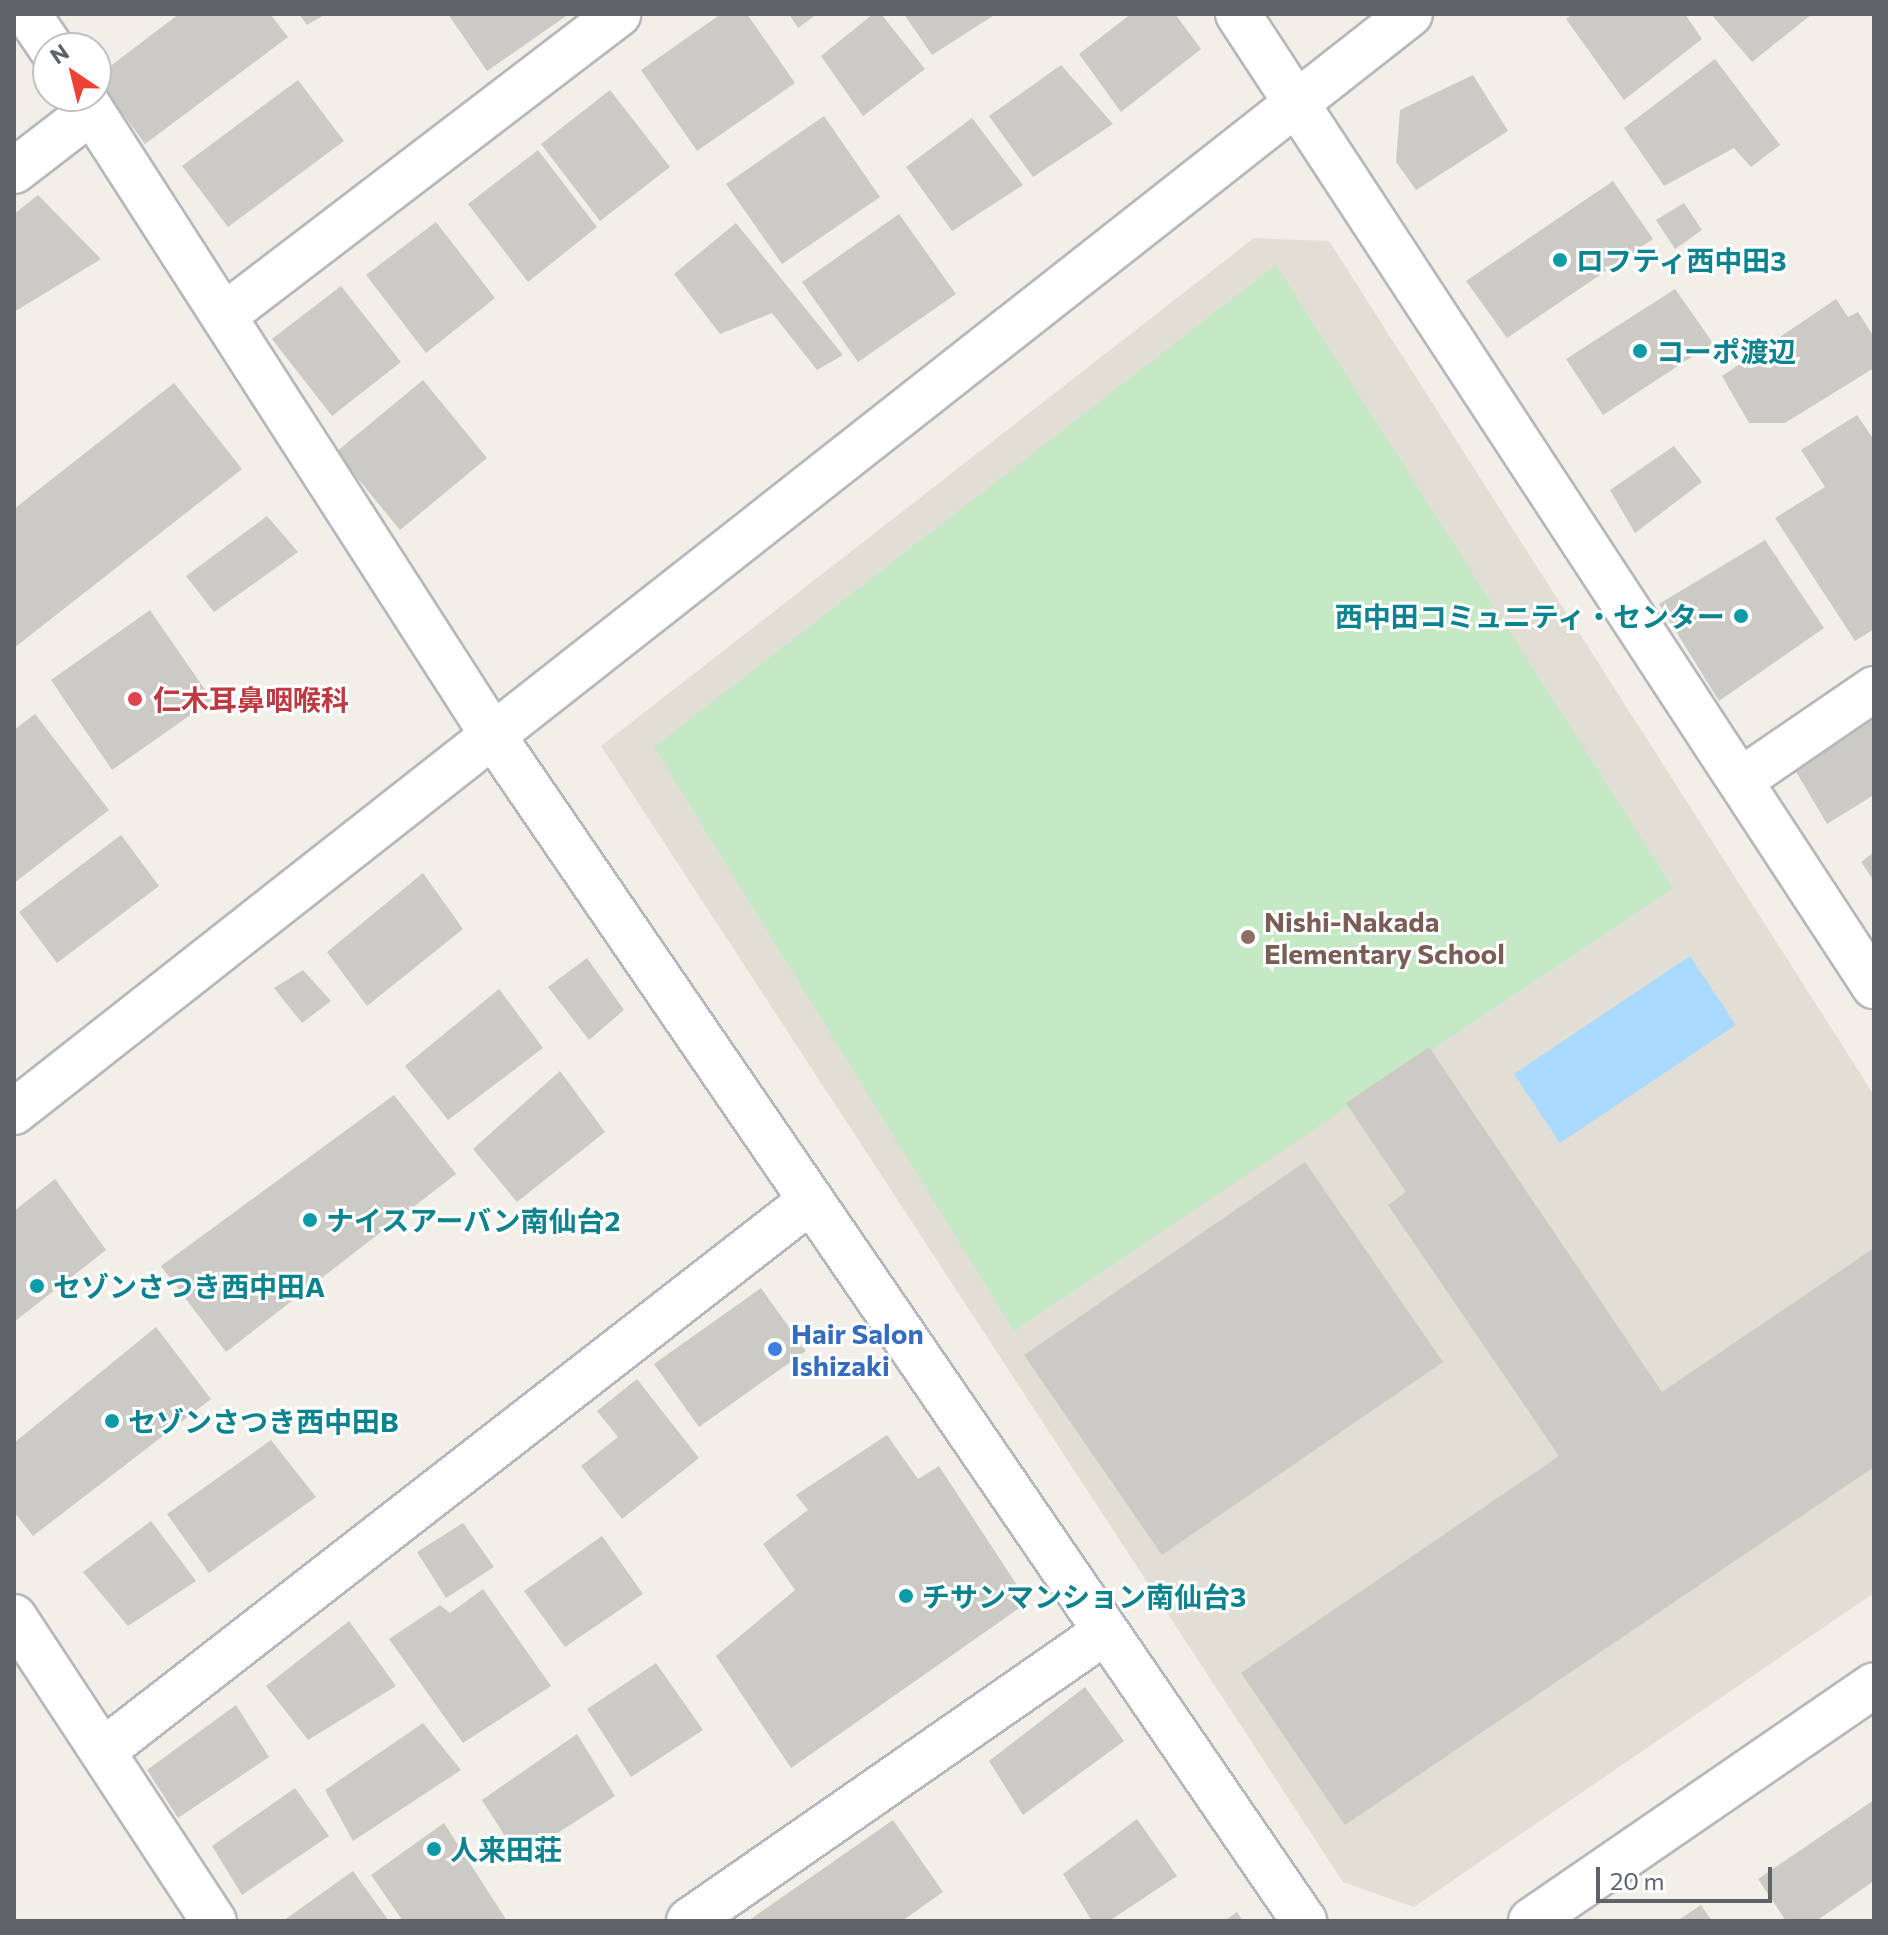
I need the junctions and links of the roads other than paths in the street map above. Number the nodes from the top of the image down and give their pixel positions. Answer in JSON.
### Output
{"nodes":[{"id":1,"x":28,"y":14,"type":"edge"},
{"id":2,"x":618,"y":14,"type":"edge"},
{"id":3,"x":1238,"y":14,"type":"edge"},
{"id":4,"x":1410,"y":14,"type":"edge"},
{"id":5,"x":40,"y":32,"type":"edge"},
{"id":6,"x":1294,"y":103,"type":"junction"},
{"id":7,"x":77,"y":112,"type":"edge"},
{"id":8,"x":93,"y":112,"type":"edge"},
{"id":9,"x":14,"y":171,"type":"edge"},
{"id":10,"x":226,"y":314,"type":"junction"},
{"id":11,"x":1874,"y":689,"type":"edge"},
{"id":12,"x":494,"y":737,"type":"junction"},
{"id":13,"x":1741,"y":780,"type":"junction"},
{"id":14,"x":1874,"y":986,"type":"edge"},
{"id":15,"x":14,"y":1112,"type":"edge"},
{"id":16,"x":809,"y":1202,"type":"junction"},
{"id":17,"x":14,"y":1617,"type":"edge"},
{"id":18,"x":1105,"y":1632,"type":"junction"},
{"id":19,"x":1874,"y":1685,"type":"edge"},
{"id":20,"x":103,"y":1751,"type":"junction"},
{"id":21,"x":214,"y":1921,"type":"edge"},
{"id":22,"x":689,"y":1921,"type":"edge"},
{"id":23,"x":1304,"y":1921,"type":"edge"},
{"id":24,"x":1531,"y":1921,"type":"edge"}],
"edges":[{"from":1,"to":5,"type":"street"},
{"from":2,"to":10,"type":"street"},
{"from":3,"to":6,"type":"street"},
{"from":4,"to":6,"type":"street"},
{"from":6,"to":12,"type":"street"},
{"from":6,"to":13,"type":"street"},
{"from":7,"to":9,"type":"street"},
{"from":8,"to":10,"type":"street"},
{"from":10,"to":12,"type":"street"},
{"from":11,"to":13,"type":"street"},
{"from":12,"to":15,"type":"street"},
{"from":12,"to":16,"type":"street"},
{"from":13,"to":14,"type":"street"},
{"from":16,"to":18,"type":"street"},
{"from":16,"to":20,"type":"street"},
{"from":17,"to":20,"type":"street"},
{"from":18,"to":22,"type":"street"},
{"from":18,"to":23,"type":"street"},
{"from":19,"to":24,"type":"street"},
{"from":20,"to":21,"type":"street"}]}
